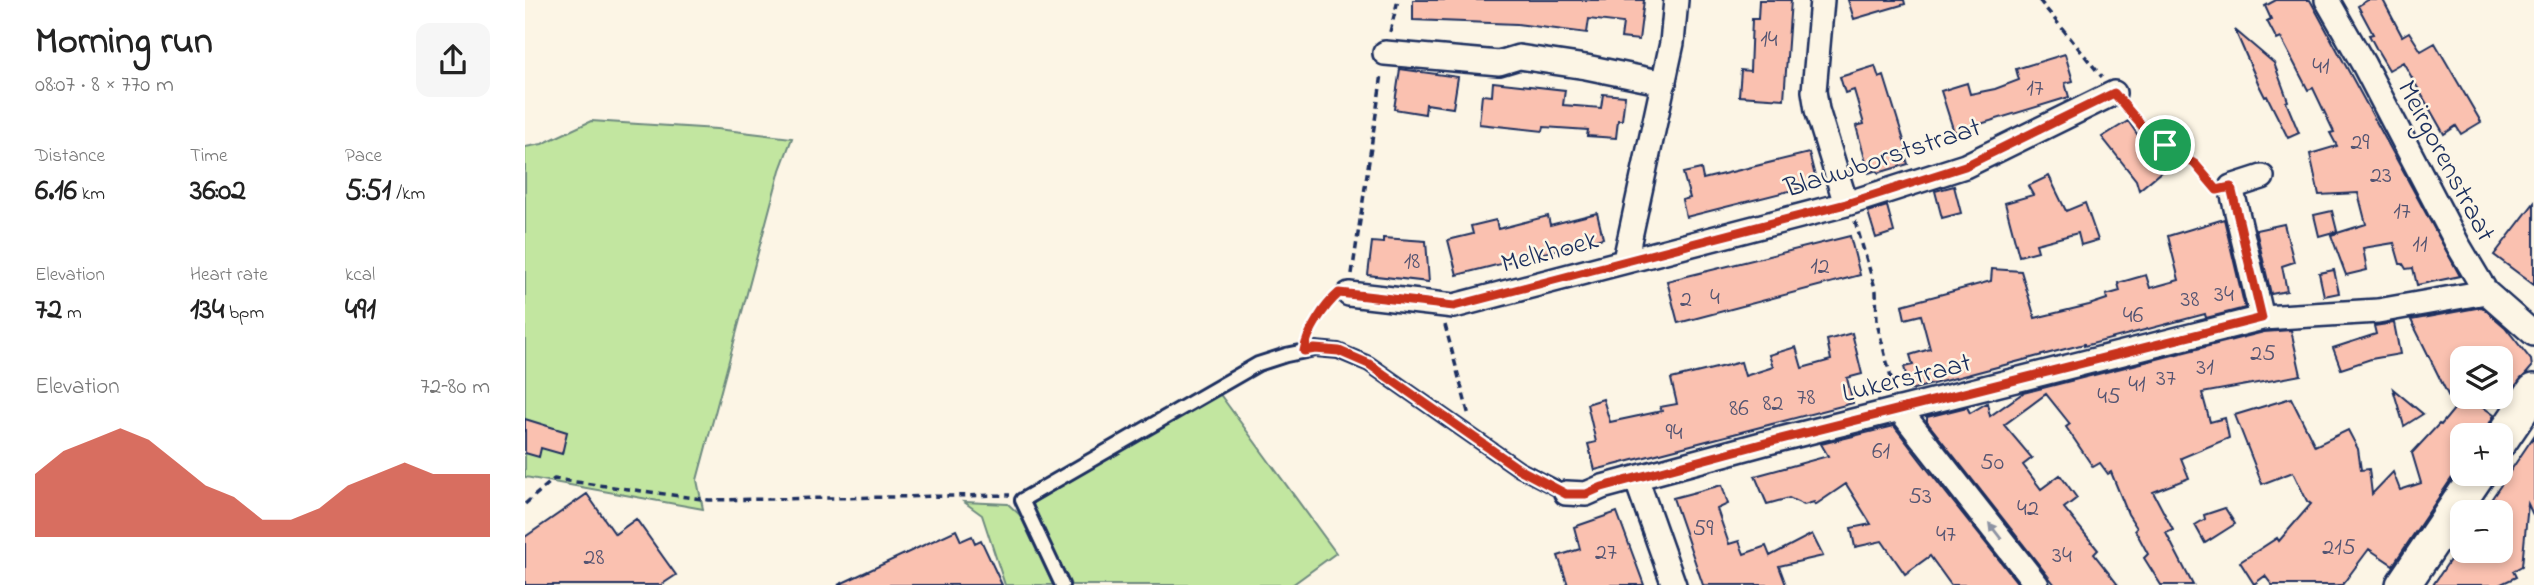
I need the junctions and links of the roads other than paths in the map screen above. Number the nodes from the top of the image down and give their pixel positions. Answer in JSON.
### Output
{"nodes":[{"id":1,"x":1676,"y":0,"type":"edge"},
{"id":2,"x":1822,"y":0,"type":"edge"},
{"id":3,"x":2327,"y":0,"type":"edge"},
{"id":4,"x":1385,"y":53,"type":"road end"},
{"id":5,"x":1664,"y":83,"type":"junction"},
{"id":6,"x":2114,"y":93,"type":"road end"},
{"id":7,"x":2262,"y":177,"type":"dead end"},
{"id":8,"x":1846,"y":204,"type":"junction"},
{"id":9,"x":1625,"y":260,"type":"junction"},
{"id":10,"x":2486,"y":292,"type":"junction"},
{"id":11,"x":1349,"y":294,"type":"road end"},
{"id":12,"x":2262,"y":318,"type":"junction"},
{"id":13,"x":2534,"y":334,"type":"edge"},
{"id":14,"x":2534,"y":391,"type":"edge"},
{"id":15,"x":1899,"y":409,"type":"junction"},
{"id":16,"x":2512,"y":423,"type":"edge"},
{"id":17,"x":1636,"y":478,"type":"junction"},
{"id":18,"x":2470,"y":486,"type":"edge"},
{"id":19,"x":1566,"y":494,"type":"joint"},
{"id":20,"x":1062,"y":585,"type":"edge"},
{"id":21,"x":1674,"y":585,"type":"edge"},
{"id":22,"x":2037,"y":585,"type":"edge"},
{"id":23,"x":2403,"y":585,"type":"edge"}],
"edges":[{"from":1,"to":5,"type":"street","name":"Melkhoek"},
{"from":2,"to":8,"type":"street"},
{"from":3,"to":10,"type":"street","name":"Meirgorenstraat"},
{"from":4,"to":5,"type":"street"},
{"from":5,"to":9,"type":"street","name":"Melkhoek"},
{"from":6,"to":8,"type":"street","name":"Blauwborststraat"},
{"from":7,"to":12,"type":"street"},
{"from":8,"to":9,"type":"street","name":"Blauwborststraat"},
{"from":9,"to":11,"type":"street","name":"Melkhoek"},
{"from":10,"to":12,"type":"street","name":"Lukerstraat"},
{"from":10,"to":13,"type":"street","name":"Meirgorenstraat"},
{"from":12,"to":15,"type":"street","name":"Lukerstraat"},
{"from":14,"to":16,"type":"street"},
{"from":15,"to":17,"type":"street","name":"Lukerstraat"},
{"from":22,"to":15,"type":"street","one_way":true},
{"from":17,"to":19,"type":"street","name":"Lukerstraat"},
{"from":17,"to":21,"type":"street"},
{"from":18,"to":23,"type":"street"},
{"from":19,"to":20,"type":"lane"}]}
